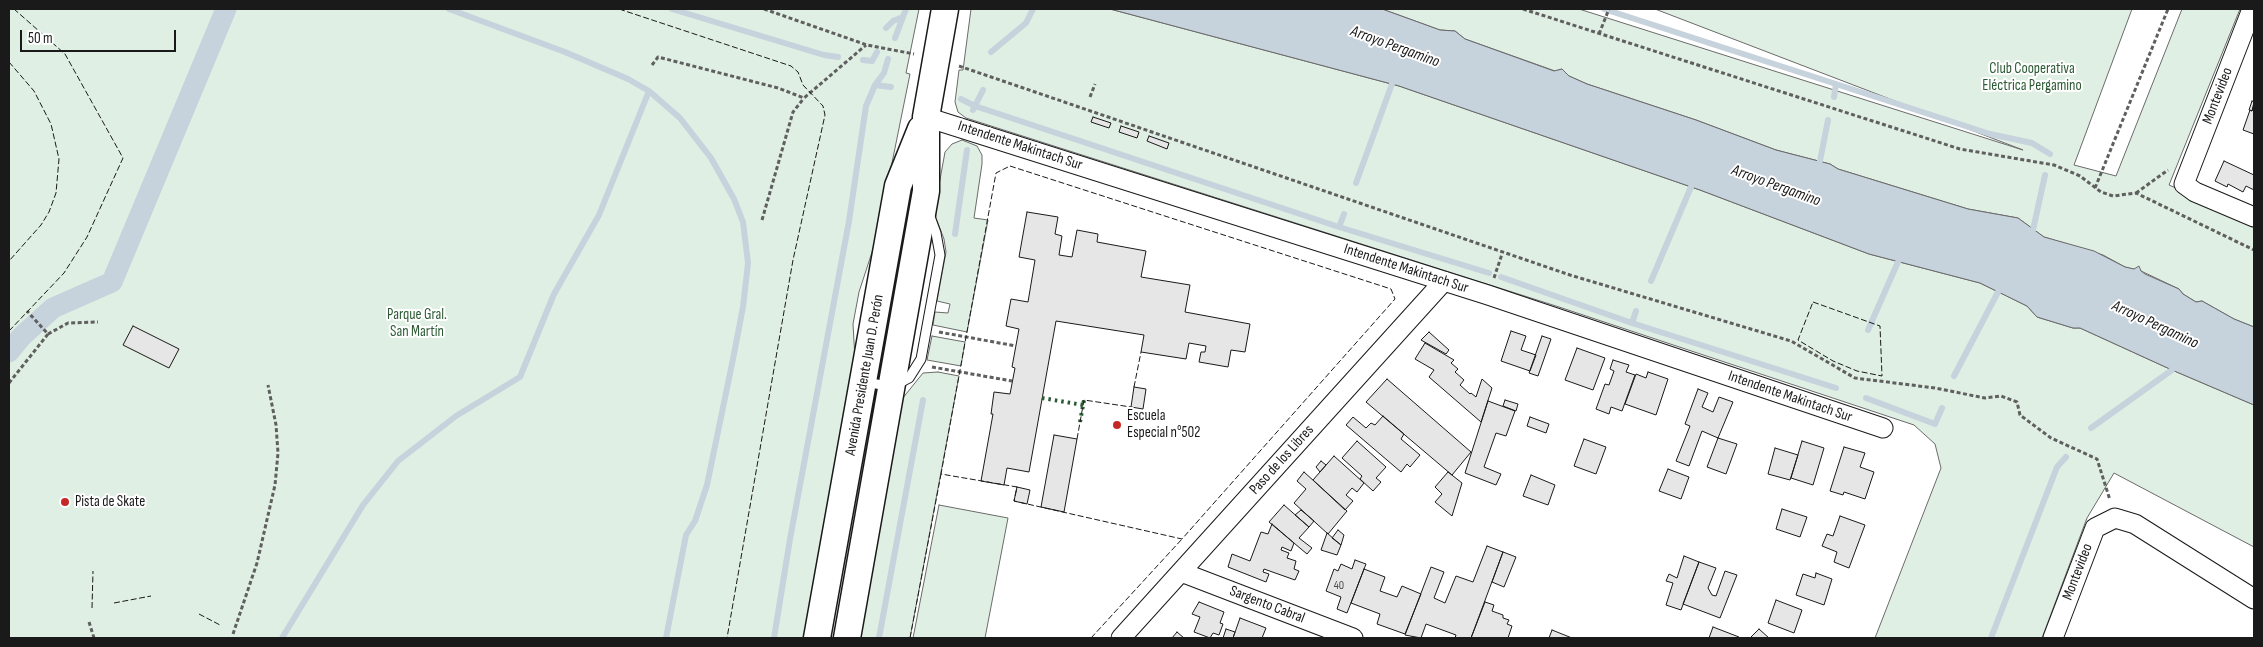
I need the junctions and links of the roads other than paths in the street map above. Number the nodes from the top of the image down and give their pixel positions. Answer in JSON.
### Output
{"nodes":[{"id":1,"x":945,"y":9,"type":"edge"},
{"id":2,"x":2252,"y":9,"type":"edge"},
{"id":3,"x":926,"y":117,"type":"junction"},
{"id":4,"x":924,"y":203,"type":"junction"},
{"id":5,"x":2254,"y":217,"type":"edge"},
{"id":6,"x":1444,"y":281,"type":"junction"},
{"id":7,"x":863,"y":382,"type":"junction"},
{"id":8,"x":892,"y":387,"type":"junction"},
{"id":9,"x":1883,"y":428,"type":"dead end"},
{"id":10,"x":1181,"y":572,"type":"junction"},
{"id":11,"x":2254,"y":599,"type":"edge"},
{"id":12,"x":818,"y":638,"type":"edge"},
{"id":13,"x":847,"y":638,"type":"edge"},
{"id":14,"x":1120,"y":638,"type":"edge"},
{"id":15,"x":1353,"y":638,"type":"edge"},
{"id":16,"x":2053,"y":638,"type":"edge"}],
"edges":[{"from":1,"to":3,"type":"main road","name":"Avenida Presidente Juan D. Perón"},
{"from":2,"to":5,"type":"street","name":"Montevideo"},
{"from":3,"to":4,"type":"main road","name":"Avenida Presidente Juan D. Perón"},
{"from":3,"to":6,"type":"street","name":"Intendente Makintach Sur"},
{"from":3,"to":7,"type":"main road","name":"Avenida Presidente Juan D. Perón"},
{"from":4,"to":8,"type":"main road","name":"Avenida Presidente Juan D. Perón"},
{"from":4,"to":8,"type":"lane"},
{"from":6,"to":9,"type":"street","name":"Intendente Makintach Sur"},
{"from":6,"to":10,"type":"street","name":"Paso de los Libres"},
{"from":7,"to":8,"type":"lane"},
{"from":7,"to":12,"type":"main road","name":"Avenida Presidente Juan D. Perón"},
{"from":8,"to":13,"type":"main road","name":"Avenida Presidente Juan D. Perón"},
{"from":10,"to":14,"type":"street","name":"Paso de los Libres"},
{"from":10,"to":15,"type":"street","name":"Sargento Cabral"},
{"from":11,"to":16,"type":"street","name":"Montevideo"}]}
